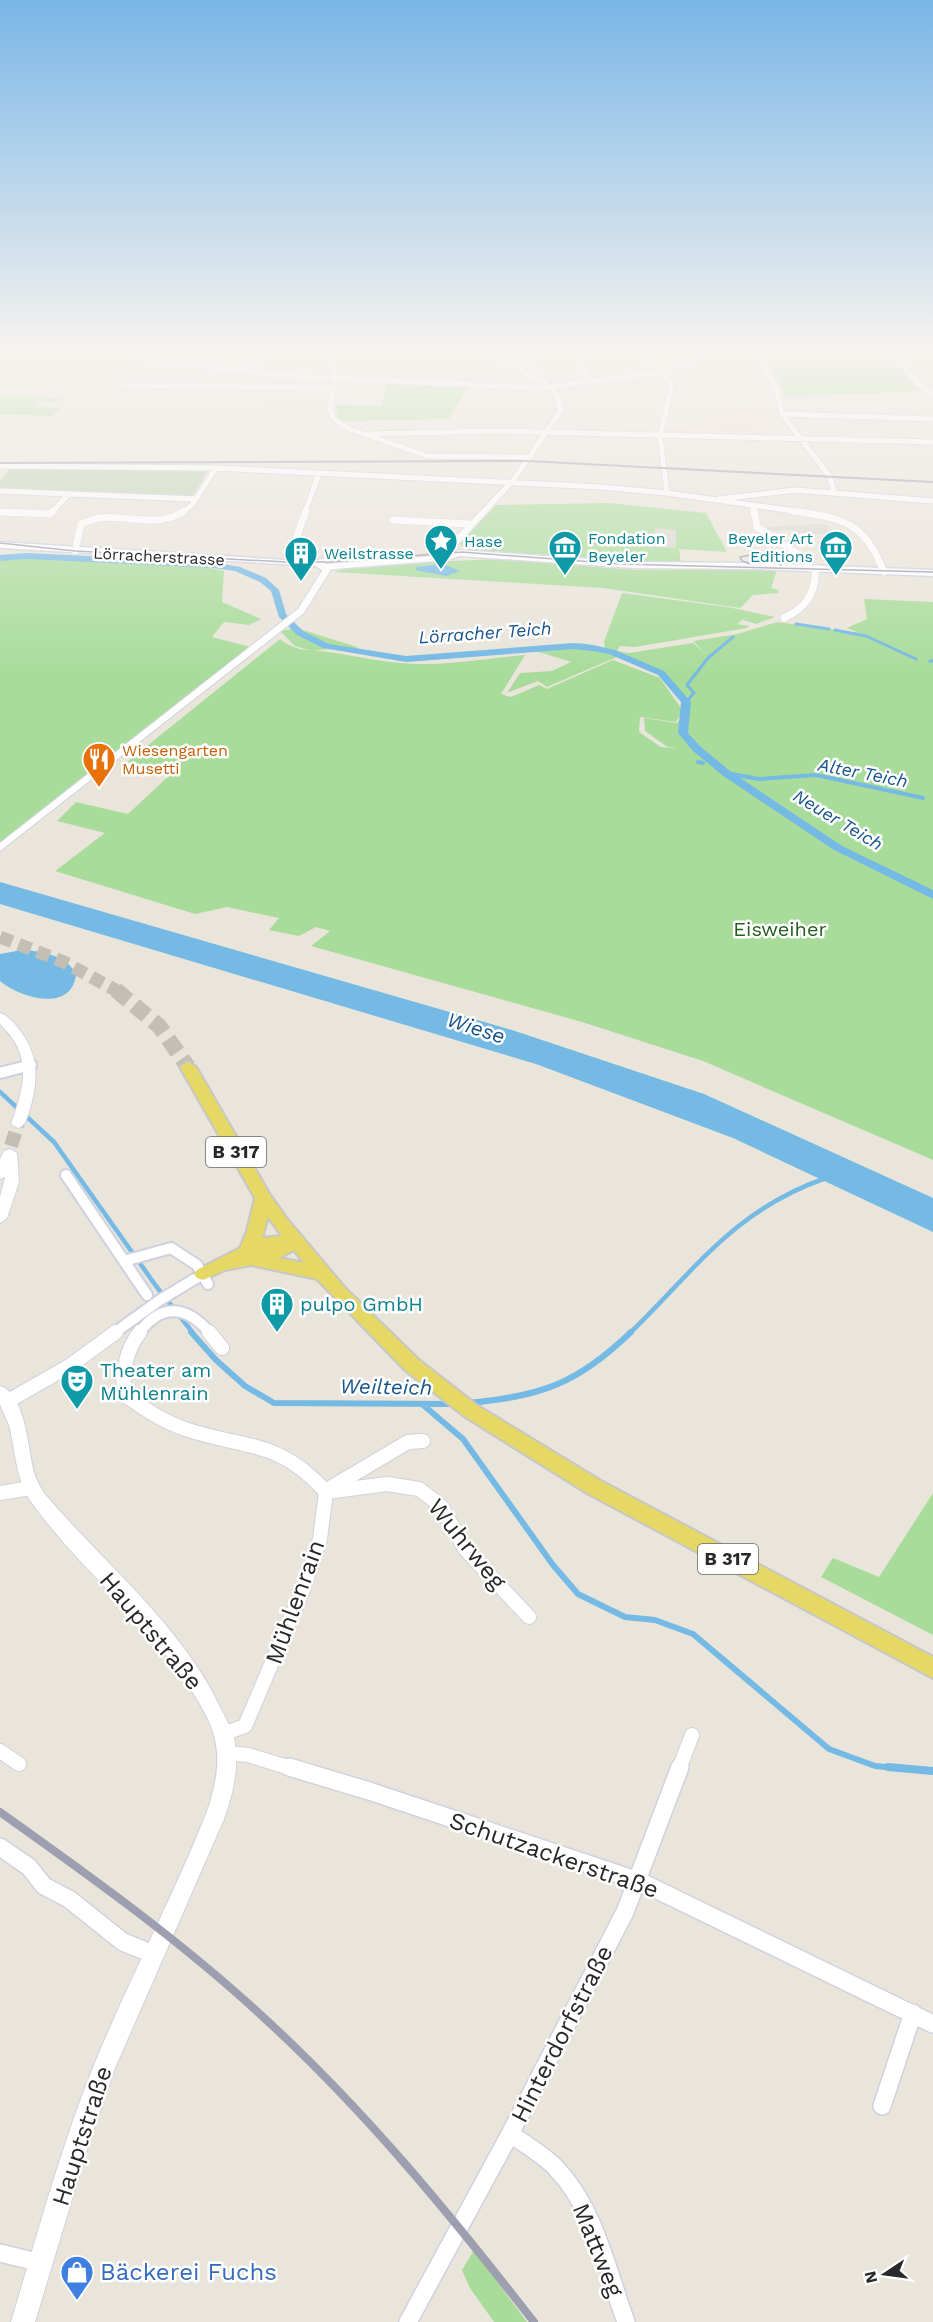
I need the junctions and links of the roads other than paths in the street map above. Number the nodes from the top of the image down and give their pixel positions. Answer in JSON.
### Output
{"nodes":[{"id":1,"x":423,"y":454,"type":"edge"},
{"id":2,"x":533,"y":454,"type":"edge"},
{"id":3,"x":663,"y":454,"type":"edge"},
{"id":4,"x":812,"y":454,"type":"edge"},
{"id":5,"x":531,"y":457,"type":"junction"},
{"id":6,"x":0,"y":466,"type":"edge"},
{"id":7,"x":216,"y":468,"type":"junction"},
{"id":8,"x":319,"y":474,"type":"junction"},
{"id":9,"x":511,"y":483,"type":"junction"},
{"id":10,"x":0,"y":491,"type":"edge"},
{"id":11,"x":834,"y":492,"type":"junction"},
{"id":12,"x":667,"y":493,"type":"junction"},
{"id":13,"x":69,"y":494,"type":"junction"},
{"id":14,"x":195,"y":499,"type":"junction"},
{"id":15,"x":713,"y":499,"type":"junction"},
{"id":16,"x":933,"y":501,"type":"edge"},
{"id":17,"x":753,"y":507,"type":"junction"},
{"id":18,"x":0,"y":512,"type":"edge"},
{"id":19,"x":393,"y":520,"type":"dead end"},
{"id":20,"x":471,"y":524,"type":"junction"},
{"id":21,"x":296,"y":539,"type":"dead end"},
{"id":22,"x":0,"y":544,"type":"edge"},
{"id":23,"x":450,"y":548,"type":"junction"},
{"id":24,"x":75,"y":551,"type":"junction"},
{"id":25,"x":459,"y":553,"type":"junction"},
{"id":26,"x":318,"y":563,"type":"junction"},
{"id":27,"x":328,"y":568,"type":"junction"},
{"id":28,"x":813,"y":568,"type":"junction"},
{"id":29,"x":884,"y":572,"type":"junction"},
{"id":30,"x":933,"y":573,"type":"edge"},
{"id":31,"x":784,"y":618,"type":"dead end"},
{"id":32,"x":0,"y":848,"type":"edge"},
{"id":33,"x":0,"y":1017,"type":"edge"},
{"id":34,"x":31,"y":1065,"type":"junction"},
{"id":35,"x":188,"y":1067,"type":"tunnel mouth"},
{"id":36,"x":0,"y":1073,"type":"edge"},
{"id":37,"x":21,"y":1115,"type":"tunnel mouth"},
{"id":38,"x":0,"y":1174,"type":"edge"},
{"id":39,"x":66,"y":1175,"type":"dead end"},
{"id":40,"x":263,"y":1198,"type":"junction"},
{"id":41,"x":0,"y":1218,"type":"edge"},
{"id":42,"x":294,"y":1240,"type":"junction"},
{"id":43,"x":250,"y":1255,"type":"junction"},
{"id":44,"x":124,"y":1261,"type":"junction"},
{"id":45,"x":321,"y":1273,"type":"junction"},
{"id":46,"x":210,"y":1275,"type":"junction"},
{"id":47,"x":147,"y":1295,"type":"dead end"},
{"id":48,"x":162,"y":1306,"type":"junction"},
{"id":49,"x":222,"y":1347,"type":"dead end"},
{"id":50,"x":4,"y":1397,"type":"edge"},
{"id":51,"x":423,"y":1441,"type":"dead end"},
{"id":52,"x":30,"y":1488,"type":"junction"},
{"id":53,"x":326,"y":1491,"type":"junction"},
{"id":54,"x":0,"y":1493,"type":"edge"},
{"id":55,"x":529,"y":1617,"type":"dead end"},
{"id":56,"x":933,"y":1668,"type":"edge"},
{"id":57,"x":693,"y":1735,"type":"dead end"},
{"id":58,"x":225,"y":1743,"type":"junction"},
{"id":59,"x":0,"y":1751,"type":"edge"},
{"id":60,"x":19,"y":1764,"type":"dead end"},
{"id":61,"x":0,"y":1847,"type":"edge"},
{"id":62,"x":639,"y":1881,"type":"junction"},
{"id":63,"x":153,"y":1954,"type":"junction"},
{"id":64,"x":913,"y":2013,"type":"junction"},
{"id":65,"x":933,"y":2024,"type":"edge"},
{"id":66,"x":882,"y":2106,"type":"dead end"},
{"id":67,"x":510,"y":2134,"type":"junction"},
{"id":68,"x":0,"y":2253,"type":"edge"},
{"id":69,"x":42,"y":2263,"type":"junction"},
{"id":70,"x":23,"y":2322,"type":"edge"},
{"id":71,"x":408,"y":2322,"type":"edge"},
{"id":72,"x":626,"y":2322,"type":"edge"}],
"edges":[{"from":1,"to":5,"type":"street"},
{"from":2,"to":5,"type":"street"},
{"from":3,"to":12,"type":"street"},
{"from":4,"to":11,"type":"street"},
{"from":5,"to":9,"type":"street"},
{"from":6,"to":7,"type":"street"},
{"from":7,"to":8,"type":"street"},
{"from":7,"to":14,"type":"street"},
{"from":8,"to":9,"type":"street"},
{"from":8,"to":21,"type":"street"},
{"from":9,"to":12,"type":"street"},
{"from":9,"to":20,"type":"street"},
{"from":10,"to":13,"type":"street"},
{"from":11,"to":15,"type":"street"},
{"from":11,"to":16,"type":"street"},
{"from":12,"to":15,"type":"street"},
{"from":13,"to":14,"type":"street"},
{"from":13,"to":18,"type":"street"},
{"from":14,"to":24,"type":"street"},
{"from":15,"to":17,"type":"street"},
{"from":17,"to":28,"type":"street"},
{"from":17,"to":29,"type":"street"},
{"from":19,"to":20,"type":"street"},
{"from":20,"to":23,"type":"street"},
{"from":22,"to":24,"type":"main road","name":"Lörracherstrasse"},
{"from":23,"to":25,"type":"main road"},
{"from":23,"to":26,"type":"main road","name":"Lörracherstrasse"},
{"from":24,"to":26,"type":"main road","name":"Lörracherstrasse"},
{"from":25,"to":27,"type":"main road"},
{"from":25,"to":28,"type":"main road"},
{"from":26,"to":27,"type":"main road","name":"Lörracherstrasse"},
{"from":27,"to":32,"type":"street"},
{"from":28,"to":29,"type":"main road"},
{"from":28,"to":31,"type":"street"},
{"from":29,"to":30,"type":"main road"},
{"from":33,"to":34,"type":"street"},
{"from":34,"to":36,"type":"street"},
{"from":34,"to":37,"type":"street"},
{"from":35,"to":40,"type":"main road","number":"B 317"},
{"from":38,"to":41,"type":"street"},
{"from":39,"to":44,"type":"street"},
{"from":40,"to":42,"type":"main road","number":"B 317"},
{"from":40,"to":43,"type":"main road"},
{"from":42,"to":43,"type":"main road"},
{"from":42,"to":45,"type":"main road","number":"B 317"},
{"from":43,"to":45,"type":"main road"},
{"from":43,"to":46,"type":"main road"},
{"from":44,"to":46,"type":"street"},
{"from":44,"to":47,"type":"street"},
{"from":45,"to":56,"type":"main road","number":"B 317"},
{"from":46,"to":48,"type":"street"},
{"from":48,"to":49,"type":"street"},
{"from":48,"to":50,"type":"street"},
{"from":48,"to":53,"type":"street"},
{"from":50,"to":52,"type":"street"},
{"from":51,"to":53,"type":"street"},
{"from":52,"to":54,"type":"street"},
{"from":52,"to":58,"type":"street","name":"Hauptstraße"},
{"from":53,"to":55,"type":"street","name":"Wuhrweg"},
{"from":53,"to":58,"type":"street","name":"Mühlenrain"},
{"from":57,"to":62,"type":"street","name":"Hinterdorfstraße"},
{"from":58,"to":62,"type":"street","name":"Schutzackerstraße"},
{"from":58,"to":63,"type":"street","name":"Hauptstraße"},
{"from":59,"to":60,"type":"street"},
{"from":61,"to":63,"type":"street"},
{"from":62,"to":64,"type":"street","name":"Schutzackerstraße"},
{"from":62,"to":67,"type":"street","name":"Hinterdorfstraße"},
{"from":63,"to":69,"type":"street","name":"Hauptstraße"},
{"from":64,"to":65,"type":"street","name":"Schutzackerstraße"},
{"from":64,"to":66,"type":"street"},
{"from":67,"to":71,"type":"street","name":"Hinterdorfstraße"},
{"from":67,"to":72,"type":"street","name":"Mattweg"},
{"from":68,"to":69,"type":"street"},
{"from":69,"to":70,"type":"street","name":"Hauptstraße"}]}
